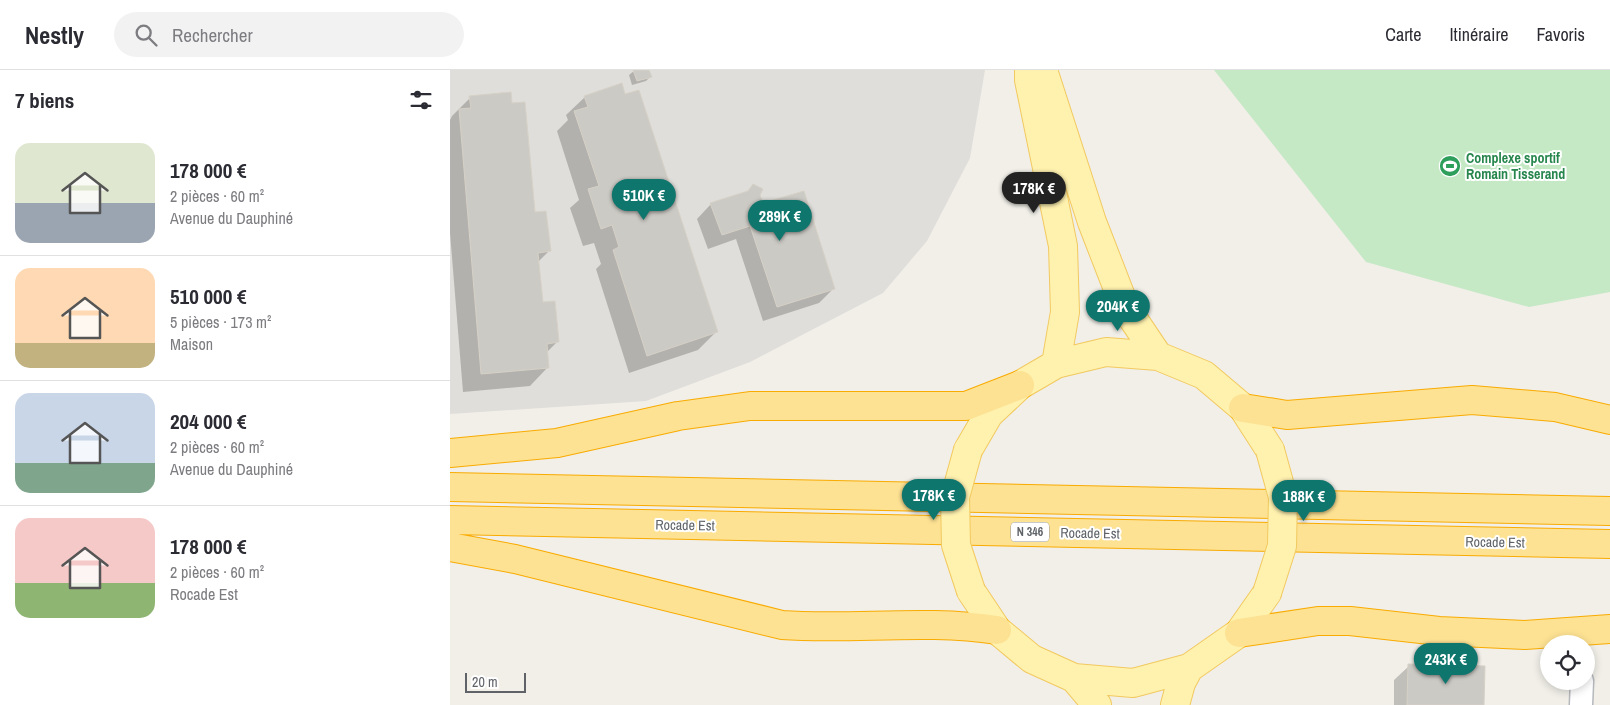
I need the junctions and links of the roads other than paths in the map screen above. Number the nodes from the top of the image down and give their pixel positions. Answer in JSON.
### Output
{"nodes":[{"id":1,"x":1029,"y":70,"type":"edge"},
{"id":2,"x":1043,"y":70,"type":"edge"},
{"id":3,"x":1158,"y":356,"type":"junction"},
{"id":4,"x":1056,"y":364,"type":"junction"},
{"id":5,"x":1020,"y":385,"type":"junction"},
{"id":6,"x":1243,"y":408,"type":"junction"},
{"id":7,"x":1610,"y":420,"type":"edge"},
{"id":8,"x":450,"y":453,"type":"edge"},
{"id":9,"x":450,"y":487,"type":"edge"},
{"id":10,"x":1610,"y":511,"type":"edge"},
{"id":11,"x":450,"y":520,"type":"edge"},
{"id":12,"x":1610,"y":544,"type":"edge"},
{"id":13,"x":450,"y":547,"type":"edge"},
{"id":14,"x":997,"y":630,"type":"junction"},
{"id":15,"x":1239,"y":633,"type":"junction"},
{"id":16,"x":1540,"y":635,"type":"edge"},
{"id":17,"x":1189,"y":668,"type":"junction"},
{"id":18,"x":1074,"y":678,"type":"junction"},
{"id":19,"x":1582,"y":690,"type":"edge"},
{"id":20,"x":1096,"y":705,"type":"edge"},
{"id":21,"x":1175,"y":705,"type":"edge"},
{"id":22,"x":1581,"y":705,"type":"edge"}],
"edges":[{"from":1,"to":4,"type":"main road"},
{"from":2,"to":3,"type":"main road"},
{"from":3,"to":4,"type":"main road"},
{"from":3,"to":6,"type":"main road"},
{"from":4,"to":5,"type":"main road"},
{"from":5,"to":8,"type":"highway"},
{"from":5,"to":14,"type":"main road","bridge":true},
{"from":6,"to":7,"type":"highway"},
{"from":6,"to":15,"type":"main road","bridge":true},
{"from":9,"to":10,"type":"highway"},
{"from":11,"to":12,"type":"highway","name":"Rocade Est","number":"N 346"},
{"from":13,"to":14,"type":"highway"},
{"from":14,"to":18,"type":"main road"},
{"from":15,"to":16,"type":"highway"},
{"from":15,"to":17,"type":"main road"},
{"from":17,"to":18,"type":"main road"},
{"from":17,"to":21,"type":"main road"},
{"from":18,"to":20,"type":"main road"},
{"from":19,"to":22,"type":"lane"}]}
